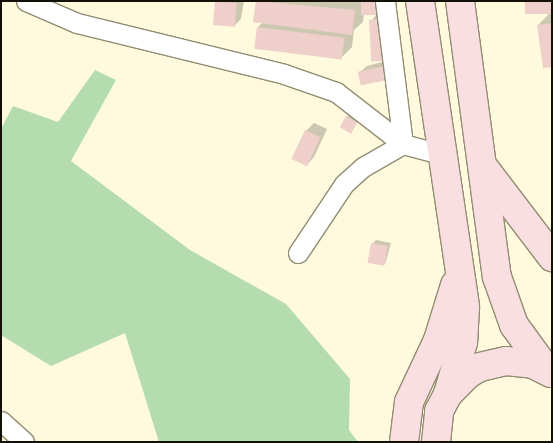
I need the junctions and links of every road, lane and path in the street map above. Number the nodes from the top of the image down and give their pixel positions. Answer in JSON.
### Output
{"nodes":[{"id":1,"x":26,"y":1,"type":"edge"},
{"id":2,"x":385,"y":1,"type":"edge"},
{"id":3,"x":420,"y":1,"type":"edge"},
{"id":4,"x":460,"y":1,"type":"edge"},
{"id":5,"x":403,"y":144,"type":"junction"},
{"id":6,"x":441,"y":154,"type":"junction"},
{"id":7,"x":483,"y":167,"type":"junction"},
{"id":8,"x":298,"y":253,"type":"dead end"},
{"id":9,"x":552,"y":257,"type":"edge"},
{"id":10,"x":459,"y":269,"type":"junction"},
{"id":11,"x":549,"y":372,"type":"edge"},
{"id":12,"x":448,"y":394,"type":"junction"},
{"id":13,"x":1,"y":421,"type":"edge"},
{"id":14,"x":24,"y":442,"type":"edge"},
{"id":15,"x":404,"y":442,"type":"edge"},
{"id":16,"x":436,"y":442,"type":"edge"}],
"edges":[{"from":1,"to":5,"type":"street"},
{"from":2,"to":5,"type":"street"},
{"from":3,"to":6,"type":"main road"},
{"from":4,"to":7,"type":"main road"},
{"from":5,"to":6,"type":"street"},
{"from":5,"to":8,"type":"street"},
{"from":6,"to":10,"type":"main road"},
{"from":7,"to":9,"type":"main road"},
{"from":7,"to":11,"type":"main road"},
{"from":10,"to":12,"type":"main road"},
{"from":10,"to":15,"type":"main road"},
{"from":11,"to":12,"type":"main road"},
{"from":12,"to":16,"type":"main road"},
{"from":13,"to":14,"type":"street"}]}
